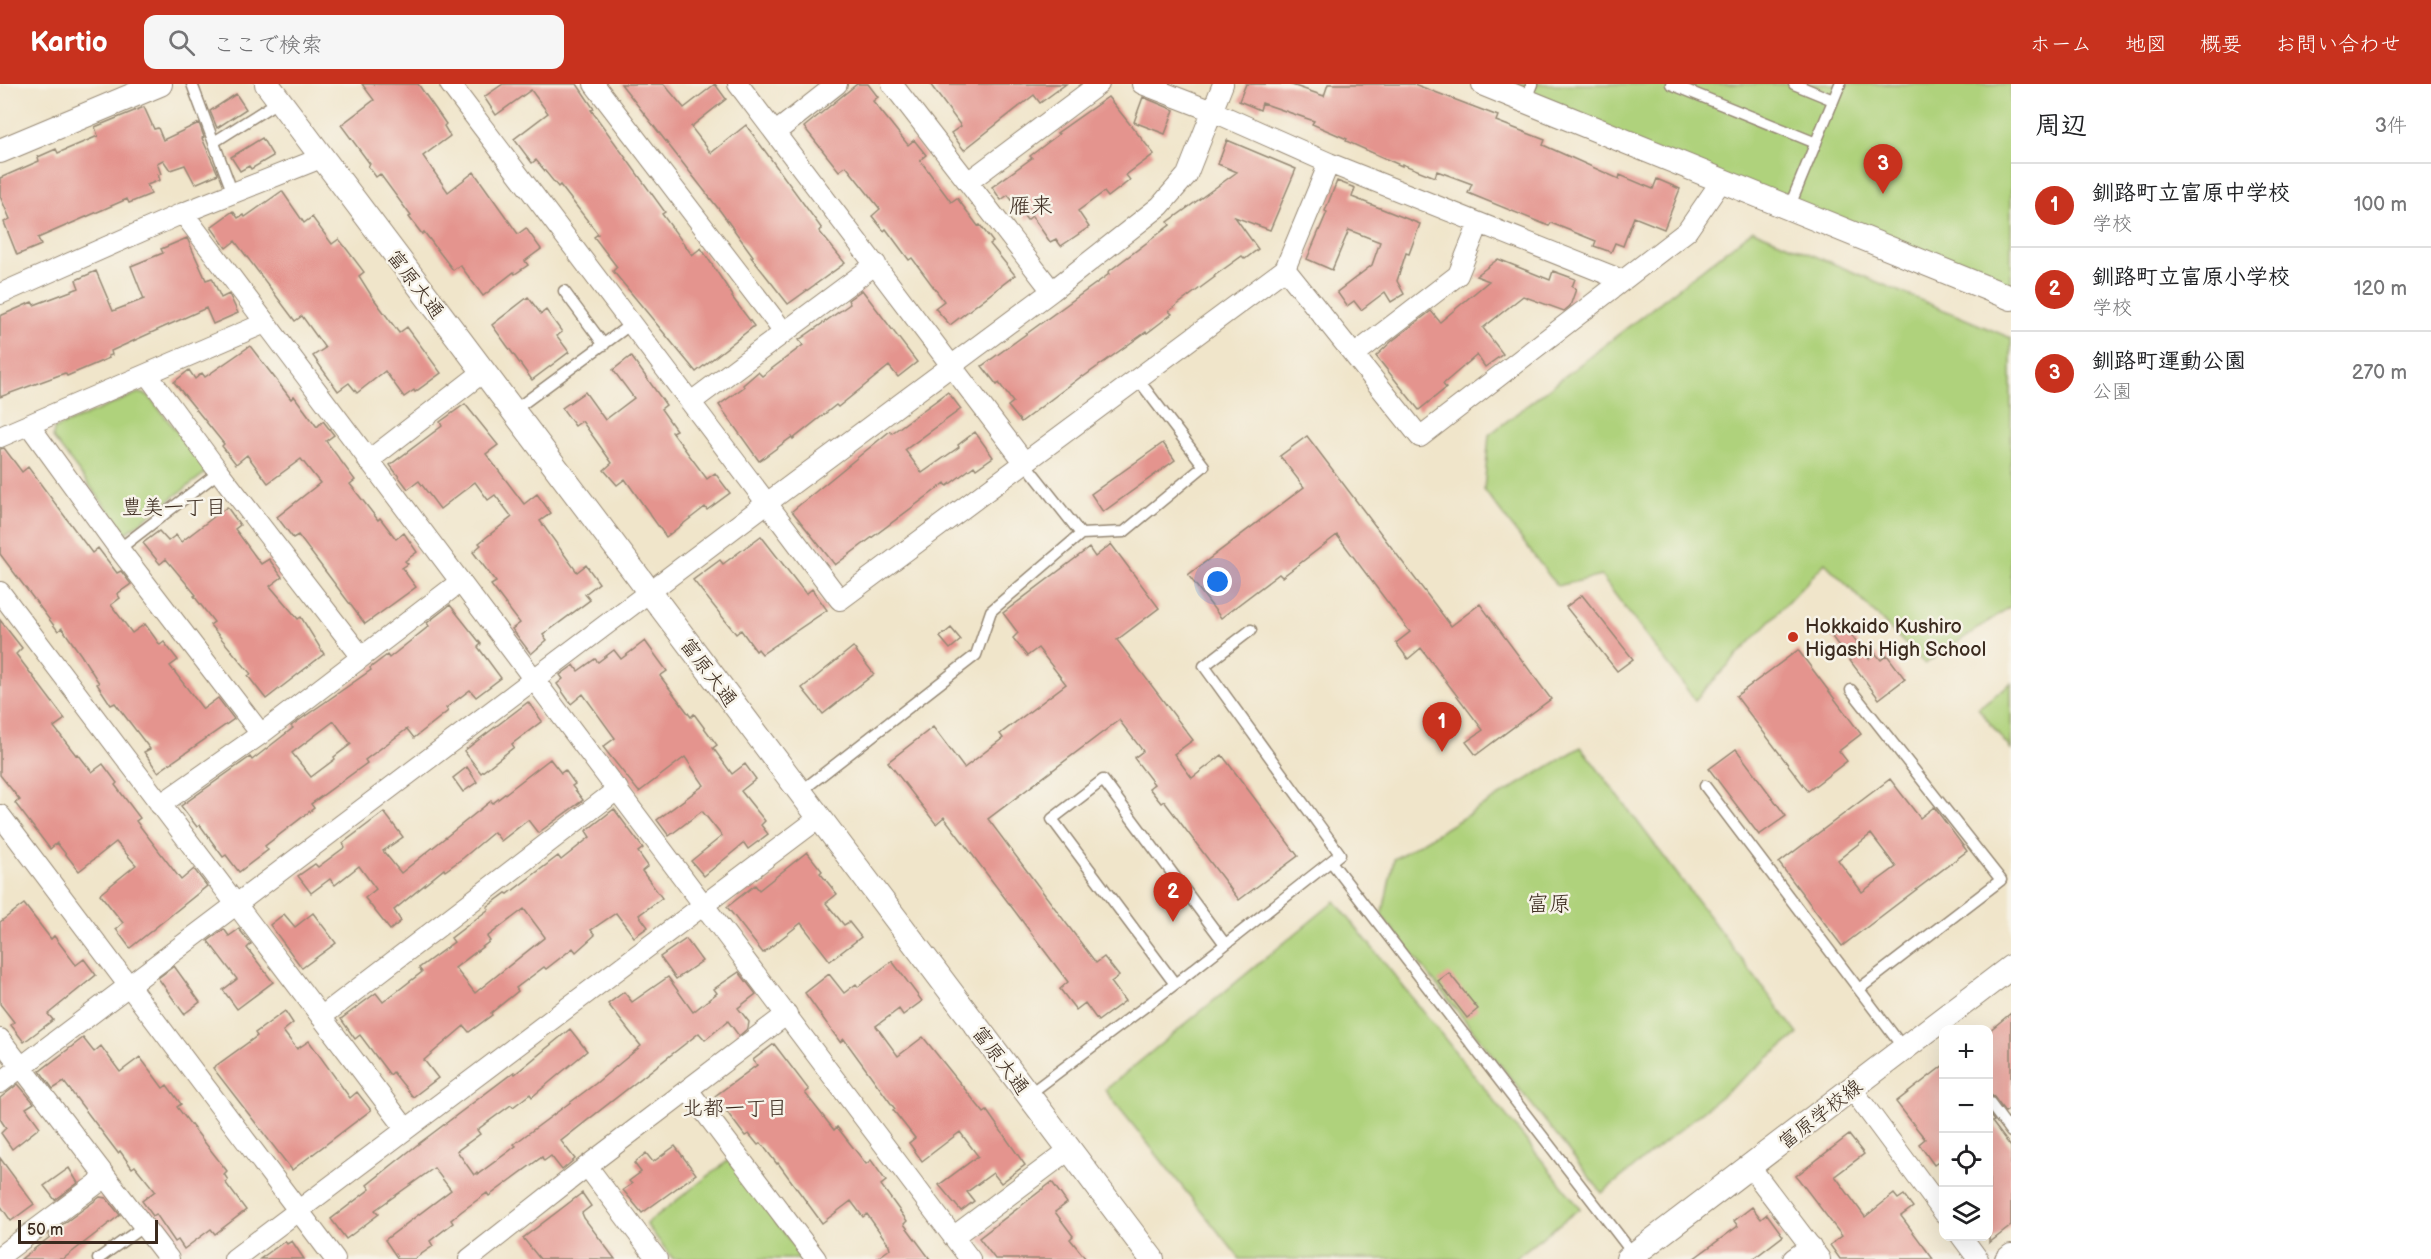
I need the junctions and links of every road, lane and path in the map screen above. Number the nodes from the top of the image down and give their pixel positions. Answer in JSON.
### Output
{"nodes":[{"id":1,"x":160,"y":84,"type":"edge"},
{"id":2,"x":192,"y":84,"type":"edge"},
{"id":3,"x":594,"y":84,"type":"edge"},
{"id":4,"x":738,"y":84,"type":"edge"},
{"id":5,"x":837,"y":84,"type":"edge"},
{"id":6,"x":892,"y":84,"type":"edge"},
{"id":7,"x":1099,"y":84,"type":"edge"},
{"id":8,"x":1142,"y":84,"type":"edge"},
{"id":9,"x":1223,"y":84,"type":"edge"},
{"id":10,"x":1484,"y":84,"type":"edge"},
{"id":11,"x":1671,"y":84,"type":"edge"},
{"id":12,"x":1794,"y":84,"type":"edge"},
{"id":13,"x":1840,"y":84,"type":"edge"},
{"id":14,"x":455,"y":85,"type":"edge"},
{"id":15,"x":273,"y":92,"type":"edge"},
{"id":16,"x":1529,"y":93,"type":"edge"},
{"id":17,"x":1833,"y":100,"type":"junction"},
{"id":18,"x":1212,"y":111,"type":"junction"},
{"id":19,"x":776,"y":132,"type":"junction"},
{"id":20,"x":214,"y":142,"type":"junction"},
{"id":21,"x":1816,"y":143,"type":"junction"},
{"id":22,"x":0,"y":152,"type":"edge"},
{"id":23,"x":321,"y":158,"type":"junction"},
{"id":24,"x":1329,"y":163,"type":"junction"},
{"id":25,"x":1722,"y":180,"type":"junction"},
{"id":26,"x":229,"y":183,"type":"dead end"},
{"id":27,"x":968,"y":183,"type":"junction"},
{"id":28,"x":1789,"y":208,"type":"junction"},
{"id":29,"x":183,"y":213,"type":"junction"},
{"id":30,"x":1479,"y":223,"type":"junction"},
{"id":31,"x":876,"y":264,"type":"junction"},
{"id":32,"x":1286,"y":269,"type":"junction"},
{"id":33,"x":1622,"y":280,"type":"junction"},
{"id":34,"x":564,"y":291,"type":"dead end"},
{"id":35,"x":1052,"y":291,"type":"junction"},
{"id":36,"x":0,"y":294,"type":"edge"},
{"id":37,"x":2011,"y":298,"type":"edge"},
{"id":38,"x":265,"y":323,"type":"junction"},
{"id":39,"x":631,"y":324,"type":"junction"},
{"id":40,"x":783,"y":331,"type":"junction"},
{"id":41,"x":604,"y":345,"type":"junction"},
{"id":42,"x":1354,"y":355,"type":"junction"},
{"id":43,"x":951,"y":365,"type":"junction"},
{"id":44,"x":483,"y":372,"type":"junction"},
{"id":45,"x":147,"y":374,"type":"junction"},
{"id":46,"x":1137,"y":378,"type":"junction"},
{"id":47,"x":690,"y":402,"type":"junction"},
{"id":48,"x":513,"y":411,"type":"junction"},
{"id":49,"x":29,"y":426,"type":"junction"},
{"id":50,"x":0,"y":437,"type":"edge"},
{"id":51,"x":368,"y":461,"type":"junction"},
{"id":52,"x":1025,"y":463,"type":"junction"},
{"id":53,"x":219,"y":471,"type":"junction"},
{"id":54,"x":767,"y":503,"type":"junction"},
{"id":55,"x":1081,"y":534,"type":"junction"},
{"id":56,"x":119,"y":549,"type":"junction"},
{"id":57,"x":460,"y":582,"type":"junction"},
{"id":58,"x":0,"y":592,"type":"edge"},
{"id":59,"x":650,"y":592,"type":"junction"},
{"id":60,"x":6,"y":614,"type":"edge"},
{"id":61,"x":1251,"y":630,"type":"dead end"},
{"id":62,"x":361,"y":656,"type":"junction"},
{"id":63,"x":534,"y":680,"type":"junction"},
{"id":64,"x":1851,"y":690,"type":"dead end"},
{"id":65,"x":261,"y":734,"type":"junction"},
{"id":66,"x":1705,"y":786,"type":"dead end"},
{"id":67,"x":618,"y":789,"type":"junction"},
{"id":68,"x":800,"y":792,"type":"junction"},
{"id":69,"x":160,"y":805,"type":"junction"},
{"id":70,"x":0,"y":815,"type":"edge"},
{"id":71,"x":819,"y":818,"type":"junction"},
{"id":72,"x":1332,"y":863,"type":"junction"},
{"id":73,"x":235,"y":904,"type":"junction"},
{"id":74,"x":704,"y":905,"type":"junction"},
{"id":75,"x":1226,"y":944,"type":"junction"},
{"id":76,"x":2011,"y":967,"type":"edge"},
{"id":77,"x":129,"y":984,"type":"junction"},
{"id":78,"x":1175,"y":984,"type":"junction"},
{"id":79,"x":1859,"y":989,"type":"junction"},
{"id":80,"x":787,"y":1014,"type":"junction"},
{"id":81,"x":321,"y":1017,"type":"junction"},
{"id":82,"x":0,"y":1039,"type":"edge"},
{"id":83,"x":1904,"y":1049,"type":"junction"},
{"id":84,"x":21,"y":1067,"type":"junction"},
{"id":85,"x":0,"y":1083,"type":"edge"},
{"id":86,"x":1852,"y":1089,"type":"junction"},
{"id":87,"x":688,"y":1090,"type":"junction"},
{"id":88,"x":1028,"y":1095,"type":"junction"},
{"id":89,"x":1993,"y":1107,"type":"edge"},
{"id":90,"x":406,"y":1129,"type":"junction"},
{"id":91,"x":2011,"y":1132,"type":"edge"},
{"id":92,"x":1069,"y":1150,"type":"junction"},
{"id":93,"x":587,"y":1166,"type":"junction"},
{"id":94,"x":1751,"y":1167,"type":"junction"},
{"id":95,"x":106,"y":1177,"type":"junction"},
{"id":96,"x":1939,"y":1206,"type":"edge"},
{"id":97,"x":298,"y":1210,"type":"junction"},
{"id":98,"x":144,"y":1226,"type":"junction"},
{"id":99,"x":953,"y":1237,"type":"junction"},
{"id":100,"x":1965,"y":1241,"type":"edge"},
{"id":101,"x":495,"y":1251,"type":"edge"},
{"id":102,"x":1815,"y":1252,"type":"edge"},
{"id":103,"x":2011,"y":1254,"type":"edge"},
{"id":104,"x":0,"y":1256,"type":"edge"},
{"id":105,"x":1631,"y":1257,"type":"edge"},
{"id":106,"x":98,"y":1259,"type":"edge"},
{"id":107,"x":169,"y":1259,"type":"edge"},
{"id":108,"x":234,"y":1259,"type":"edge"},
{"id":109,"x":335,"y":1259,"type":"edge"},
{"id":110,"x":469,"y":1259,"type":"edge"},
{"id":111,"x":657,"y":1259,"type":"edge"},
{"id":112,"x":816,"y":1259,"type":"edge"},
{"id":113,"x":970,"y":1259,"type":"edge"},
{"id":114,"x":1152,"y":1259,"type":"edge"},
{"id":115,"x":1793,"y":1259,"type":"edge"},
{"id":116,"x":1978,"y":1259,"type":"edge"},
{"id":117,"x":2004,"y":1259,"type":"edge"}],
"edges":[{"from":1,"to":22,"type":"street"},
{"from":2,"to":20,"type":"lane"},
{"from":3,"to":40,"type":"street"},
{"from":4,"to":19,"type":"street"},
{"from":5,"to":19,"type":"street"},
{"from":6,"to":27,"type":"street"},
{"from":7,"to":27,"type":"street"},
{"from":8,"to":18,"type":"street"},
{"from":9,"to":18,"type":"street"},
{"from":10,"to":16,"type":"street"},
{"from":11,"to":21,"type":"lane"},
{"from":12,"to":17,"type":"lane"},
{"from":13,"to":17,"type":"lane"},
{"from":14,"to":39,"type":"street"},
{"from":15,"to":20,"type":"lane"},
{"from":15,"to":23,"type":"street","name":"富原大通"},
{"from":16,"to":25,"type":"street"},
{"from":17,"to":21,"type":"lane"},
{"from":18,"to":24,"type":"street"},
{"from":18,"to":35,"type":"street"},
{"from":19,"to":31,"type":"street"},
{"from":20,"to":26,"type":"lane"},
{"from":21,"to":28,"type":"lane"},
{"from":23,"to":29,"type":"street"},
{"from":23,"to":44,"type":"street","name":"富原大通"},
{"from":24,"to":30,"type":"street"},
{"from":24,"to":32,"type":"street"},
{"from":25,"to":28,"type":"street"},
{"from":25,"to":33,"type":"street"},
{"from":27,"to":35,"type":"street"},
{"from":28,"to":37,"type":"street"},
{"from":29,"to":36,"type":"street"},
{"from":29,"to":38,"type":"street"},
{"from":30,"to":33,"type":"street"},
{"from":30,"to":42,"type":"street"},
{"from":31,"to":40,"type":"street"},
{"from":31,"to":43,"type":"street"},
{"from":32,"to":42,"type":"street"},
{"from":32,"to":46,"type":"street"},
{"from":33,"to":42,"type":"street"},
{"from":34,"to":41,"type":"lane"},
{"from":35,"to":43,"type":"street"},
{"from":38,"to":45,"type":"street"},
{"from":38,"to":51,"type":"street"},
{"from":39,"to":41,"type":"lane"},
{"from":39,"to":47,"type":"street"},
{"from":40,"to":47,"type":"street"},
{"from":41,"to":48,"type":"lane"},
{"from":43,"to":52,"type":"street"},
{"from":43,"to":54,"type":"street"},
{"from":44,"to":48,"type":"street","name":"富原大通"},
{"from":44,"to":51,"type":"street"},
{"from":45,"to":49,"type":"street"},
{"from":45,"to":53,"type":"street"},
{"from":46,"to":52,"type":"street"},
{"from":46,"to":55,"type":"lane"},
{"from":47,"to":54,"type":"street"},
{"from":48,"to":59,"type":"street","name":"富原大通"},
{"from":49,"to":50,"type":"street"},
{"from":49,"to":56,"type":"street"},
{"from":51,"to":57,"type":"street"},
{"from":52,"to":54,"type":"street"},
{"from":52,"to":55,"type":"lane"},
{"from":53,"to":56,"type":"lane"},
{"from":53,"to":62,"type":"street"},
{"from":54,"to":59,"type":"street"},
{"from":55,"to":68,"type":"lane"},
{"from":56,"to":65,"type":"street"},
{"from":57,"to":62,"type":"street"},
{"from":57,"to":63,"type":"street"},
{"from":58,"to":60,"type":"street"},
{"from":59,"to":63,"type":"street"},
{"from":59,"to":68,"type":"street","name":"富原大通"},
{"from":60,"to":69,"type":"street"},
{"from":61,"to":72,"type":"lane"},
{"from":62,"to":65,"type":"street"},
{"from":63,"to":67,"type":"street"},
{"from":63,"to":73,"type":"street"},
{"from":64,"to":79,"type":"lane"},
{"from":65,"to":69,"type":"street"},
{"from":66,"to":79,"type":"lane"},
{"from":67,"to":74,"type":"street"},
{"from":67,"to":81,"type":"street"},
{"from":68,"to":71,"type":"street","name":"富原大通"},
{"from":69,"to":73,"type":"street"},
{"from":70,"to":77,"type":"street"},
{"from":71,"to":74,"type":"street"},
{"from":71,"to":88,"type":"street","name":"富原大通"},
{"from":72,"to":75,"type":"lane"},
{"from":72,"to":105,"type":"lane"},
{"from":73,"to":77,"type":"street"},
{"from":73,"to":81,"type":"street"},
{"from":74,"to":80,"type":"street"},
{"from":74,"to":90,"type":"street"},
{"from":75,"to":78,"type":"lane"},
{"from":75,"to":78,"type":"lane"},
{"from":76,"to":83,"type":"street","name":"富原学校線"},
{"from":77,"to":84,"type":"street"},
{"from":77,"to":97,"type":"street"},
{"from":78,"to":88,"type":"lane"},
{"from":79,"to":83,"type":"lane"},
{"from":80,"to":87,"type":"street"},
{"from":80,"to":99,"type":"street"},
{"from":81,"to":90,"type":"street"},
{"from":82,"to":84,"type":"street"},
{"from":83,"to":86,"type":"street","name":"富原学校線"},
{"from":84,"to":85,"type":"street"},
{"from":84,"to":95,"type":"street"},
{"from":86,"to":94,"type":"street","name":"富原学校線"},
{"from":86,"to":96,"type":"street"},
{"from":87,"to":93,"type":"street"},
{"from":87,"to":112,"type":"street"},
{"from":88,"to":92,"type":"street","name":"富原大通"},
{"from":89,"to":91,"type":"lane"},
{"from":90,"to":97,"type":"street"},
{"from":92,"to":99,"type":"street"},
{"from":92,"to":114,"type":"street","name":"富原大通"},
{"from":93,"to":101,"type":"street"},
{"from":93,"to":111,"type":"street"},
{"from":94,"to":102,"type":"street"},
{"from":94,"to":105,"type":"street","name":"富原学校線"},
{"from":95,"to":98,"type":"street"},
{"from":95,"to":104,"type":"street"},
{"from":97,"to":108,"type":"street"},
{"from":97,"to":109,"type":"street"},
{"from":98,"to":106,"type":"lane"},
{"from":98,"to":107,"type":"street"},
{"from":99,"to":113,"type":"street"},
{"from":100,"to":116,"type":"street"},
{"from":101,"to":110,"type":"street"},
{"from":102,"to":115,"type":"street"},
{"from":103,"to":117,"type":"street"}]}
